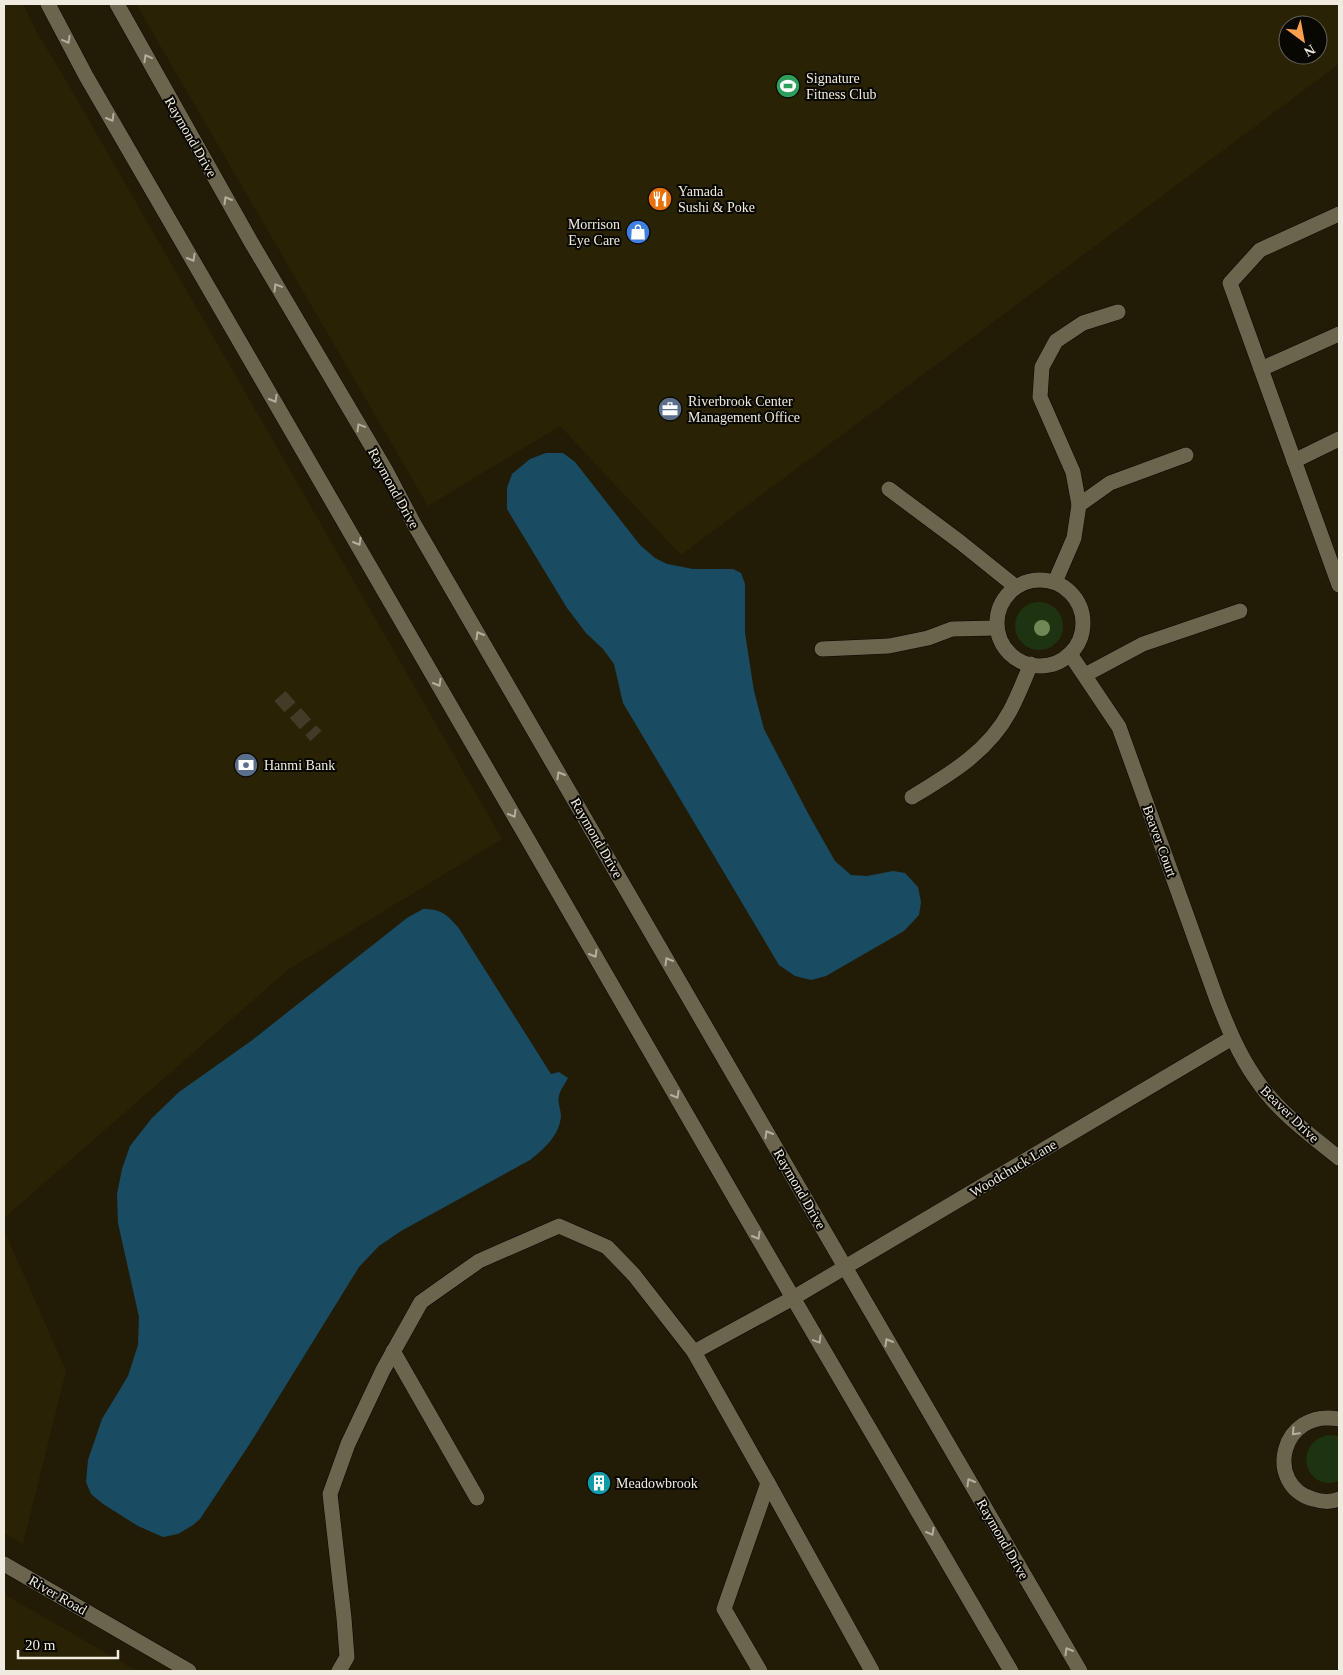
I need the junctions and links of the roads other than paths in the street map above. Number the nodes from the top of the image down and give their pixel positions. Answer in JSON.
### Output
{"nodes":[{"id":1,"x":48,"y":4,"type":"edge"},
{"id":2,"x":116,"y":4,"type":"edge"},
{"id":3,"x":1339,"y":214,"type":"edge"},
{"id":4,"x":1118,"y":312,"type":"dead end"},
{"id":5,"x":1339,"y":334,"type":"edge"},
{"id":6,"x":1261,"y":369,"type":"junction"},
{"id":7,"x":1339,"y":439,"type":"edge"},
{"id":8,"x":1186,"y":455,"type":"dead end"},
{"id":9,"x":1294,"y":461,"type":"junction"},
{"id":10,"x":889,"y":489,"type":"dead end"},
{"id":11,"x":1079,"y":505,"type":"junction"},
{"id":12,"x":1055,"y":582,"type":"junction"},
{"id":13,"x":1339,"y":585,"type":"edge"},
{"id":14,"x":1016,"y":587,"type":"junction"},
{"id":15,"x":1240,"y":611,"type":"dead end"},
{"id":16,"x":997,"y":628,"type":"junction"},
{"id":17,"x":822,"y":650,"type":"dead end"},
{"id":18,"x":1070,"y":654,"type":"junction"},
{"id":19,"x":1031,"y":664,"type":"junction"},
{"id":20,"x":1085,"y":675,"type":"junction"},
{"id":21,"x":912,"y":797,"type":"dead end"},
{"id":22,"x":1232,"y":1038,"type":"junction"},
{"id":23,"x":1339,"y":1158,"type":"edge"},
{"id":24,"x":844,"y":1268,"type":"junction"},
{"id":25,"x":793,"y":1298,"type":"junction"},
{"id":26,"x":393,"y":1351,"type":"junction"},
{"id":27,"x":694,"y":1352,"type":"junction"},
{"id":28,"x":1339,"y":1419,"type":"edge"},
{"id":29,"x":768,"y":1483,"type":"junction"},
{"id":30,"x":477,"y":1498,"type":"dead end"},
{"id":31,"x":1339,"y":1499,"type":"edge"},
{"id":32,"x":4,"y":1564,"type":"edge"},
{"id":33,"x":189,"y":1671,"type":"edge"},
{"id":34,"x":339,"y":1671,"type":"edge"},
{"id":35,"x":760,"y":1671,"type":"edge"},
{"id":36,"x":872,"y":1671,"type":"edge"},
{"id":37,"x":1011,"y":1671,"type":"edge"},
{"id":38,"x":1080,"y":1671,"type":"edge"}],
"edges":[{"from":1,"to":25,"type":"street","one_way":true},
{"from":24,"to":2,"type":"street","name":"Raymond Drive","one_way":true},
{"from":3,"to":6,"type":"street"},
{"from":4,"to":11,"type":"street"},
{"from":5,"to":6,"type":"street"},
{"from":6,"to":9,"type":"street"},
{"from":7,"to":9,"type":"street"},
{"from":8,"to":11,"type":"street"},
{"from":9,"to":13,"type":"street"},
{"from":10,"to":14,"type":"street"},
{"from":11,"to":12,"type":"street"},
{"from":12,"to":14,"type":"street"},
{"from":12,"to":18,"type":"street"},
{"from":14,"to":16,"type":"street"},
{"from":15,"to":20,"type":"street"},
{"from":16,"to":17,"type":"street"},
{"from":16,"to":19,"type":"street"},
{"from":18,"to":19,"type":"street"},
{"from":18,"to":20,"type":"street","name":"Beaver Court"},
{"from":19,"to":21,"type":"street"},
{"from":20,"to":22,"type":"street","name":"Beaver Court"},
{"from":22,"to":23,"type":"street","name":"Beaver Drive"},
{"from":22,"to":24,"type":"street","name":"Woodchuck Lane"},
{"from":24,"to":25,"type":"street","name":"Woodchuck Lane"},
{"from":38,"to":24,"type":"street","name":"Raymond Drive","one_way":true},
{"from":25,"to":27,"type":"street","name":"Woodchuck Lane"},
{"from":25,"to":37,"type":"street","one_way":true},
{"from":26,"to":27,"type":"street"},
{"from":26,"to":30,"type":"street"},
{"from":26,"to":34,"type":"street"},
{"from":27,"to":29,"type":"street"},
{"from":28,"to":31,"type":"street","one_way":true},
{"from":29,"to":35,"type":"street"},
{"from":29,"to":36,"type":"street"},
{"from":32,"to":33,"type":"street","name":"River Road"}]}
